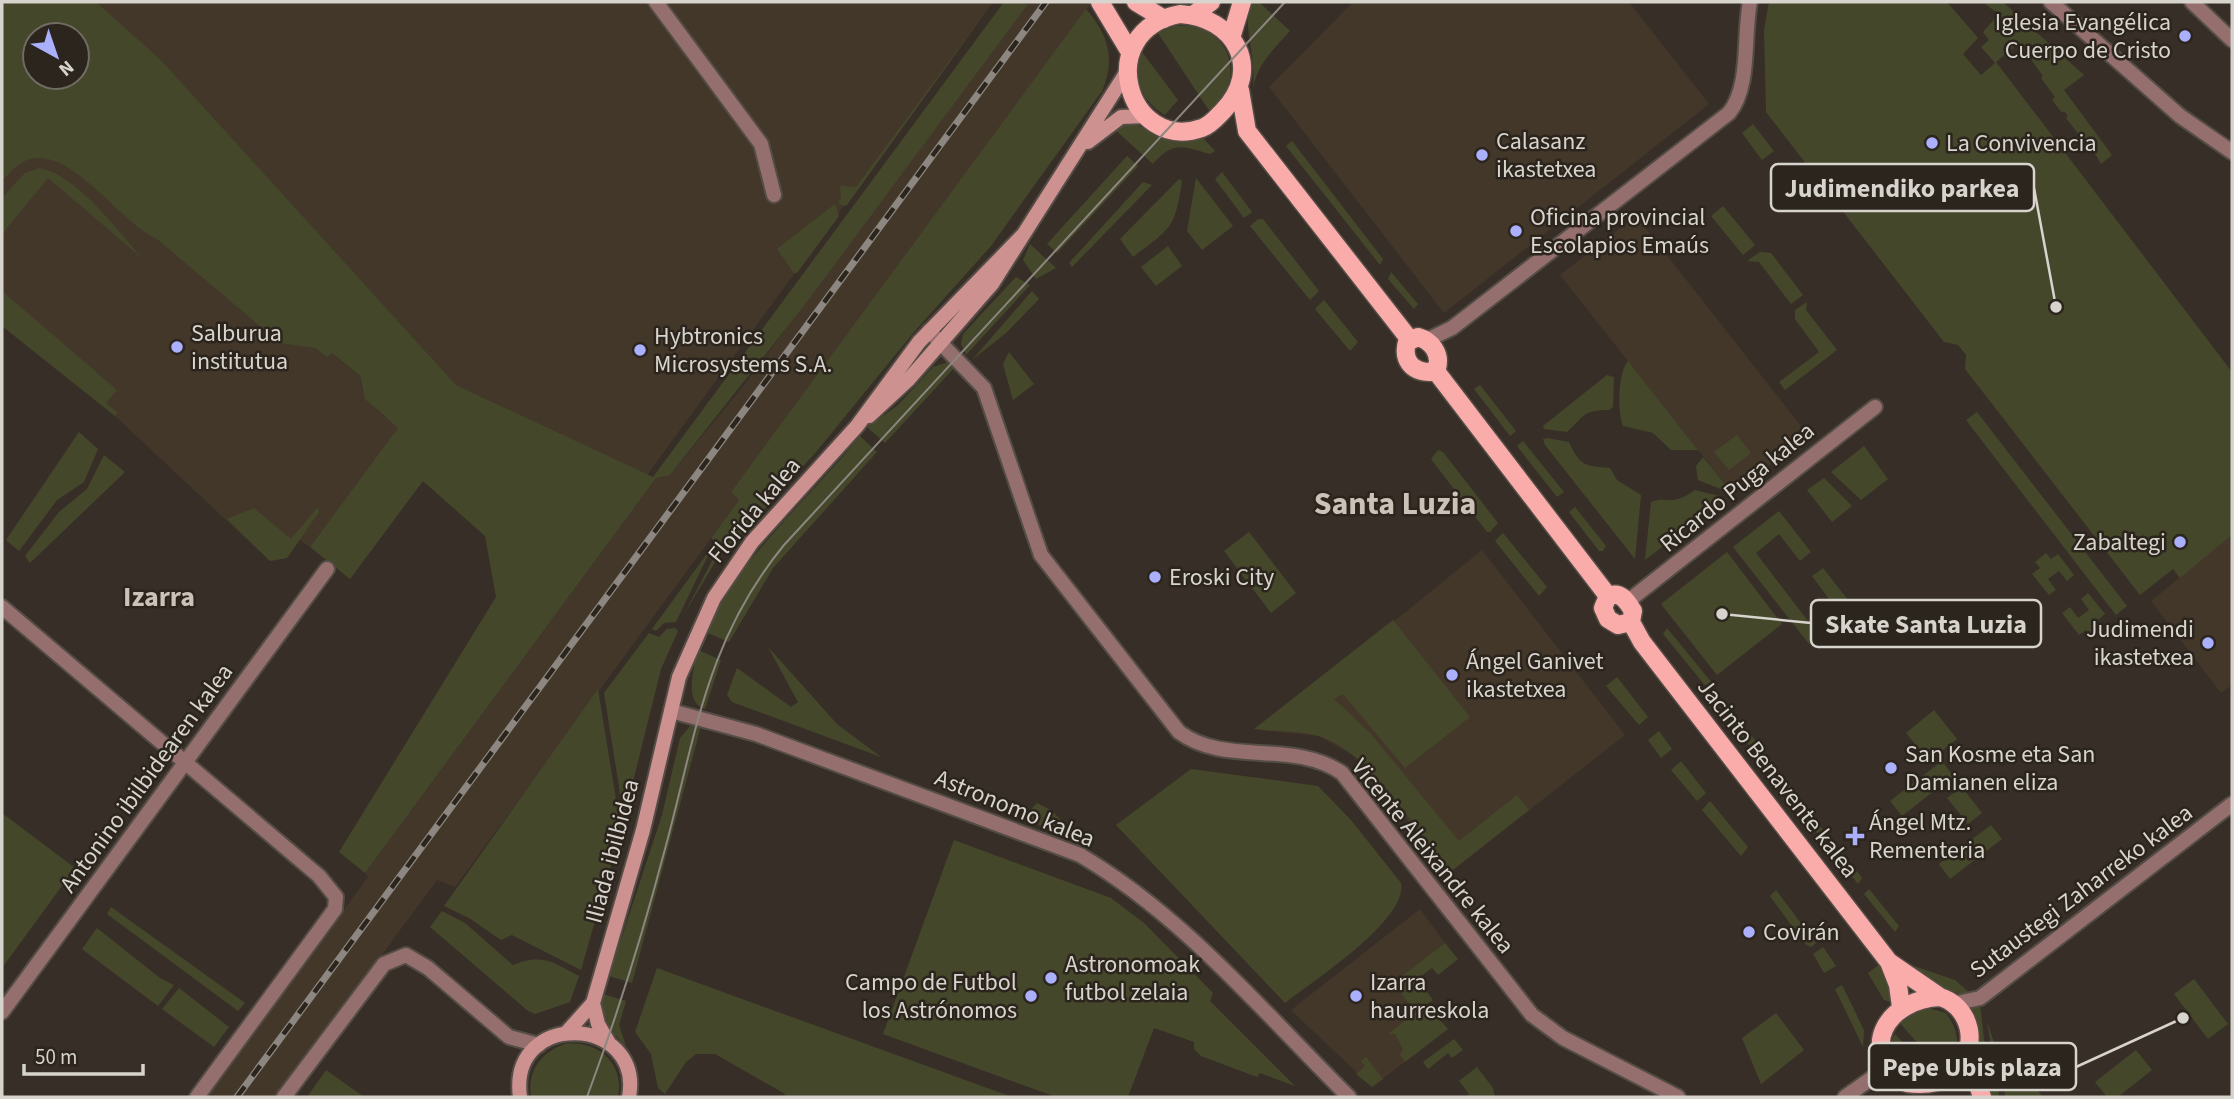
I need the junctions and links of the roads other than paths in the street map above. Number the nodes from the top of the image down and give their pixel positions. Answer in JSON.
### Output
{"nodes":[{"id":1,"x":656,"y":2,"type":"edge"},
{"id":2,"x":1100,"y":2,"type":"edge"},
{"id":3,"x":1136,"y":2,"type":"edge"},
{"id":4,"x":1211,"y":2,"type":"edge"},
{"id":5,"x":1242,"y":2,"type":"edge"},
{"id":6,"x":1750,"y":2,"type":"edge"},
{"id":7,"x":2051,"y":2,"type":"edge"},
{"id":8,"x":2192,"y":2,"type":"edge"},
{"id":9,"x":1194,"y":15,"type":"junction"},
{"id":10,"x":1164,"y":19,"type":"junction"},
{"id":11,"x":1231,"y":38,"type":"junction"},
{"id":12,"x":2232,"y":40,"type":"edge"},
{"id":13,"x":1130,"y":52,"type":"junction"},
{"id":14,"x":1126,"y":74,"type":"junction"},
{"id":15,"x":1240,"y":90,"type":"junction"},
{"id":16,"x":1146,"y":116,"type":"junction"},
{"id":17,"x":1211,"y":123,"type":"junction"},
{"id":18,"x":1247,"y":131,"type":"junction"},
{"id":19,"x":2232,"y":152,"type":"edge"},
{"id":20,"x":1077,"y":153,"type":"junction"},
{"id":21,"x":774,"y":195,"type":"dead end"},
{"id":22,"x":1022,"y":236,"type":"junction"},
{"id":23,"x":929,"y":331,"type":"junction"},
{"id":24,"x":1418,"y":340,"type":"junction"},
{"id":25,"x":943,"y":343,"type":"junction"},
{"id":26,"x":1435,"y":370,"type":"junction"},
{"id":27,"x":1875,"y":407,"type":"dead end"},
{"id":28,"x":857,"y":426,"type":"junction"},
{"id":29,"x":327,"y":569,"type":"dead end"},
{"id":30,"x":1608,"y":596,"type":"junction"},
{"id":31,"x":1627,"y":602,"type":"junction"},
{"id":32,"x":2,"y":607,"type":"edge"},
{"id":33,"x":1630,"y":622,"type":"junction"},
{"id":34,"x":671,"y":711,"type":"junction"},
{"id":35,"x":186,"y":763,"type":"junction"},
{"id":36,"x":2232,"y":804,"type":"edge"},
{"id":37,"x":1889,"y":962,"type":"junction"},
{"id":38,"x":1946,"y":1001,"type":"junction"},
{"id":39,"x":593,"y":1003,"type":"junction"},
{"id":40,"x":1901,"y":1007,"type":"junction"},
{"id":41,"x":2,"y":1013,"type":"edge"},
{"id":42,"x":567,"y":1032,"type":"junction"},
{"id":43,"x":610,"y":1044,"type":"junction"},
{"id":44,"x":539,"y":1045,"type":"junction"},
{"id":45,"x":1968,"y":1053,"type":"junction"},
{"id":46,"x":1889,"y":1066,"type":"junction"},
{"id":47,"x":1909,"y":1090,"type":"edge"},
{"id":48,"x":197,"y":1097,"type":"edge"},
{"id":49,"x":284,"y":1097,"type":"edge"},
{"id":50,"x":520,"y":1097,"type":"edge"},
{"id":51,"x":629,"y":1097,"type":"edge"},
{"id":52,"x":1349,"y":1097,"type":"edge"},
{"id":53,"x":1678,"y":1097,"type":"edge"},
{"id":54,"x":1844,"y":1097,"type":"edge"},
{"id":55,"x":1982,"y":1097,"type":"edge"}],
"edges":[{"from":1,"to":21,"type":"street"},
{"from":2,"to":13,"type":"main road"},
{"from":3,"to":10,"type":"main road"},
{"from":4,"to":9,"type":"main road"},
{"from":5,"to":11,"type":"main road"},
{"from":6,"to":24,"type":"street"},
{"from":7,"to":19,"type":"street"},
{"from":8,"to":12,"type":"street"},
{"from":9,"to":10,"type":"main road"},
{"from":9,"to":11,"type":"main road"},
{"from":10,"to":13,"type":"main road"},
{"from":11,"to":15,"type":"main road"},
{"from":13,"to":14,"type":"main road"},
{"from":14,"to":16,"type":"main road"},
{"from":14,"to":20,"type":"main road"},
{"from":15,"to":17,"type":"main road"},
{"from":15,"to":18,"type":"main road"},
{"from":16,"to":17,"type":"main road"},
{"from":16,"to":20,"type":"main road"},
{"from":17,"to":18,"type":"main road"},
{"from":18,"to":24,"type":"main road"},
{"from":20,"to":22,"type":"main road"},
{"from":22,"to":23,"type":"main road"},
{"from":22,"to":25,"type":"main road"},
{"from":23,"to":25,"type":"street","name":"Vicente Aleixandre kalea"},
{"from":23,"to":28,"type":"main road"},
{"from":24,"to":26,"type":"main road"},
{"from":24,"to":26,"type":"main road"},
{"from":25,"to":28,"type":"main road"},
{"from":25,"to":53,"type":"street","name":"Vicente Aleixandre kalea"},
{"from":26,"to":30,"type":"main road"},
{"from":27,"to":31,"type":"street","name":"Ricardo Puga kalea"},
{"from":28,"to":34,"type":"main road","name":"Florida kalea"},
{"from":29,"to":35,"type":"street","name":"Antonino ibilbidearen kalea"},
{"from":30,"to":31,"type":"main road"},
{"from":30,"to":33,"type":"main road"},
{"from":31,"to":33,"type":"main road"},
{"from":32,"to":35,"type":"street"},
{"from":33,"to":37,"type":"main road","name":"Jacinto Benavente kalea"},
{"from":34,"to":39,"type":"main road","name":"Iliada ibilbidea"},
{"from":34,"to":52,"type":"street","name":"Astronomo kalea"},
{"from":35,"to":41,"type":"street","name":"Antonino ibilbidearen kalea"},
{"from":35,"to":48,"type":"street"},
{"from":36,"to":38,"type":"street","name":"Sutaustegi Zaharreko kalea"},
{"from":37,"to":38,"type":"main road","name":"Jacinto Benavente kalea"},
{"from":37,"to":40,"type":"main road","name":"Jacinto Benavente kalea"},
{"from":38,"to":40,"type":"main road"},
{"from":38,"to":45,"type":"main road"},
{"from":39,"to":42,"type":"main road","name":"Iliada ibilbidea"},
{"from":39,"to":43,"type":"main road"},
{"from":40,"to":46,"type":"main road"},
{"from":42,"to":43,"type":"main road"},
{"from":42,"to":44,"type":"main road"},
{"from":43,"to":51,"type":"main road"},
{"from":44,"to":49,"type":"street"},
{"from":44,"to":50,"type":"main road"},
{"from":45,"to":47,"type":"main road"},
{"from":45,"to":55,"type":"main road"},
{"from":46,"to":47,"type":"main road"},
{"from":46,"to":54,"type":"street"}]}
